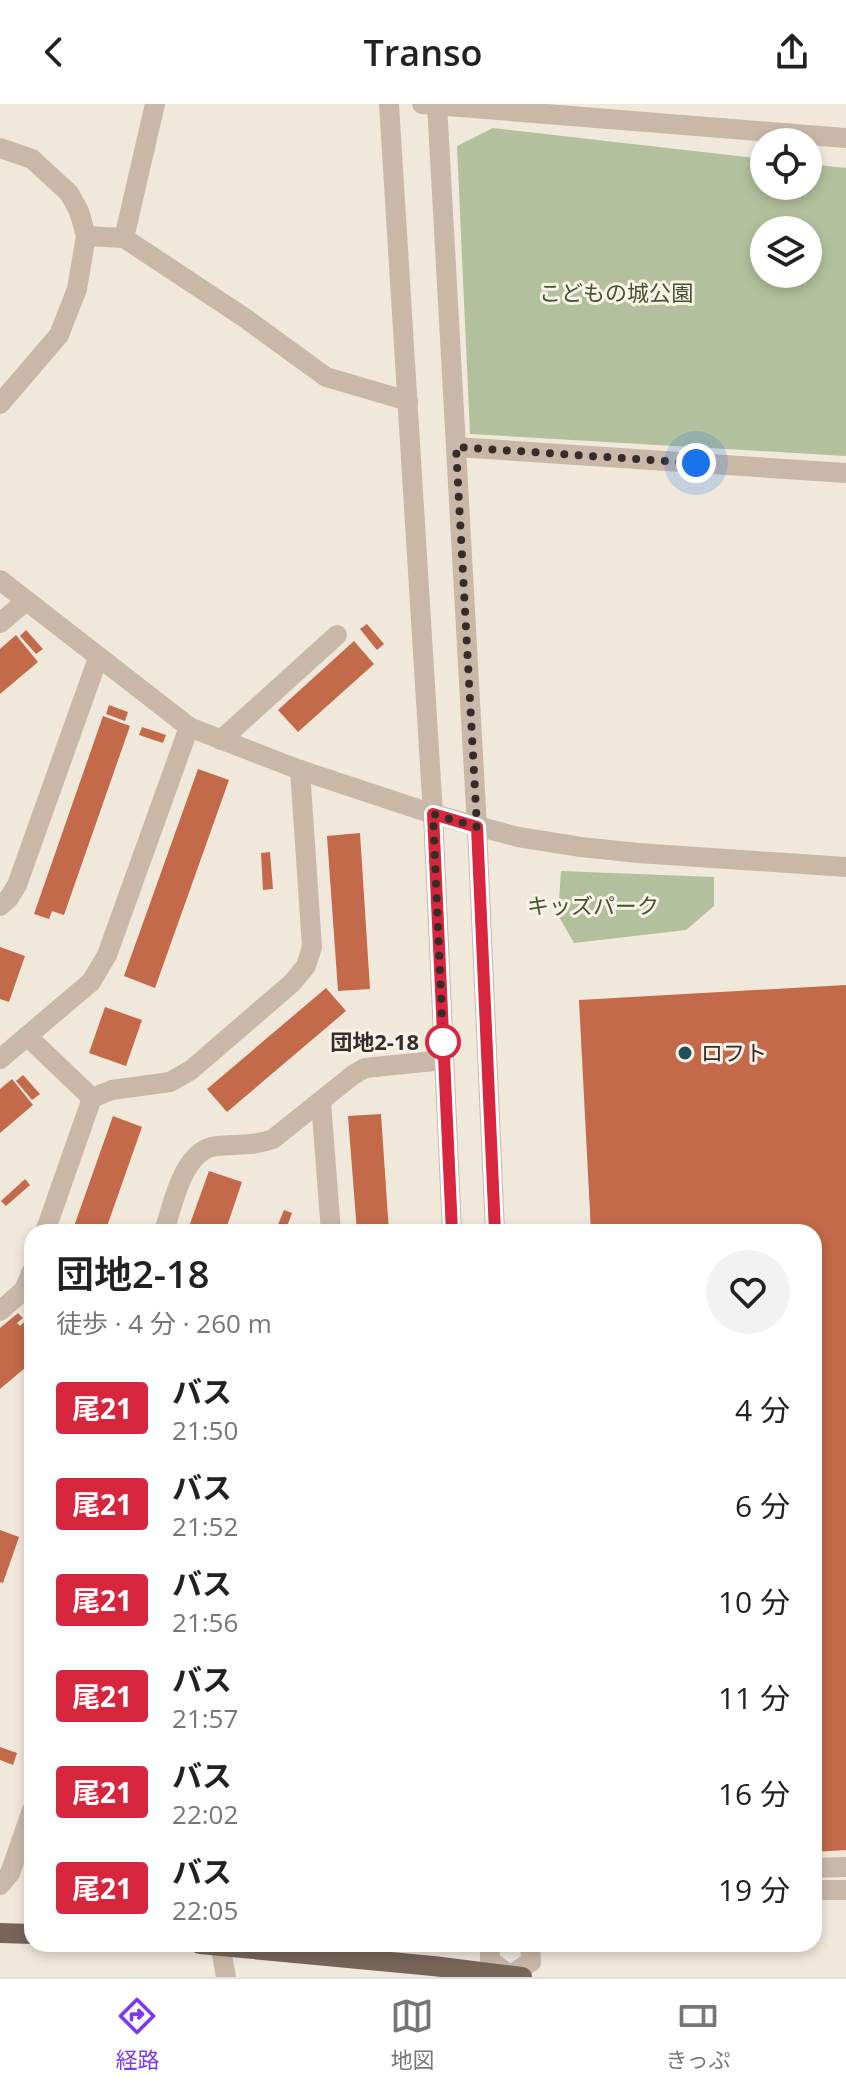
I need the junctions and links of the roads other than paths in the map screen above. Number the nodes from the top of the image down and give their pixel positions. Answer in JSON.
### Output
{"nodes":[{"id":1,"x":155,"y":104,"type":"edge"},
{"id":2,"x":389,"y":104,"type":"edge"},
{"id":3,"x":422,"y":104,"type":"edge"},
{"id":4,"x":437,"y":104,"type":"edge"},
{"id":5,"x":656,"y":113,"type":"edge"},
{"id":6,"x":846,"y":138,"type":"edge"},
{"id":7,"x":0,"y":148,"type":"edge"},
{"id":8,"x":86,"y":236,"type":"junction"},
{"id":9,"x":124,"y":238,"type":"junction"},
{"id":10,"x":408,"y":401,"type":"junction"},
{"id":11,"x":0,"y":404,"type":"edge"},
{"id":12,"x":456,"y":447,"type":"junction"},
{"id":13,"x":846,"y":473,"type":"edge"},
{"id":14,"x":0,"y":580,"type":"edge"},
{"id":15,"x":26,"y":601,"type":"junction"},
{"id":16,"x":0,"y":623,"type":"edge"},
{"id":17,"x":337,"y":635,"type":"dead end"},
{"id":18,"x":98,"y":658,"type":"junction"},
{"id":19,"x":189,"y":727,"type":"junction"},
{"id":20,"x":221,"y":740,"type":"junction"},
{"id":21,"x":300,"y":770,"type":"junction"},
{"id":22,"x":433,"y":814,"type":"junction"},
{"id":23,"x":477,"y":827,"type":"junction"},
{"id":24,"x":846,"y":867,"type":"edge"},
{"id":25,"x":0,"y":906,"type":"edge"},
{"id":26,"x":27,"y":1036,"type":"junction"},
{"id":27,"x":0,"y":1059,"type":"edge"},
{"id":28,"x":444,"y":1060,"type":"junction"},
{"id":29,"x":92,"y":1098,"type":"junction"},
{"id":30,"x":321,"y":1102,"type":"junction"},
{"id":31,"x":48,"y":1224,"type":"edge"},
{"id":32,"x":167,"y":1224,"type":"edge"},
{"id":33,"x":330,"y":1224,"type":"edge"},
{"id":34,"x":452,"y":1224,"type":"edge"},
{"id":35,"x":495,"y":1224,"type":"edge"},
{"id":36,"x":24,"y":1290,"type":"edge"},
{"id":37,"x":0,"y":1311,"type":"edge"},
{"id":38,"x":24,"y":1833,"type":"edge"},
{"id":39,"x":846,"y":1867,"type":"edge"},
{"id":40,"x":822,"y":1868,"type":"edge"},
{"id":41,"x":0,"y":1885,"type":"edge"},
{"id":42,"x":822,"y":1890,"type":"edge"},
{"id":43,"x":846,"y":1890,"type":"edge"},
{"id":44,"x":0,"y":1933,"type":"edge"},
{"id":45,"x":24,"y":1934,"type":"edge"},
{"id":46,"x":216,"y":1952,"type":"edge"},
{"id":47,"x":286,"y":1952,"type":"edge"},
{"id":48,"x":490,"y":1952,"type":"edge"},
{"id":49,"x":530,"y":1952,"type":"edge"},
{"id":50,"x":433,"y":1966,"type":"junction"},
{"id":51,"x":516,"y":1976,"type":"edge"},
{"id":52,"x":226,"y":1977,"type":"edge"},
{"id":53,"x":413,"y":1977,"type":"edge"}],
"edges":[{"from":1,"to":9,"type":"street"},
{"from":2,"to":10,"type":"street"},
{"from":3,"to":4,"type":"street"},
{"from":4,"to":5,"type":"street"},
{"from":4,"to":12,"type":"street"},
{"from":5,"to":6,"type":"street"},
{"from":7,"to":8,"type":"street"},
{"from":8,"to":9,"type":"street"},
{"from":8,"to":11,"type":"street"},
{"from":9,"to":10,"type":"street"},
{"from":10,"to":22,"type":"street"},
{"from":12,"to":13,"type":"street"},
{"from":12,"to":23,"type":"street"},
{"from":14,"to":15,"type":"street"},
{"from":15,"to":16,"type":"street"},
{"from":15,"to":18,"type":"street"},
{"from":17,"to":20,"type":"street"},
{"from":18,"to":19,"type":"street"},
{"from":18,"to":25,"type":"street"},
{"from":19,"to":20,"type":"street"},
{"from":19,"to":26,"type":"street"},
{"from":20,"to":21,"type":"street"},
{"from":21,"to":22,"type":"street"},
{"from":21,"to":29,"type":"street"},
{"from":22,"to":23,"type":"street"},
{"from":22,"to":28,"type":"street"},
{"from":23,"to":24,"type":"street"},
{"from":23,"to":35,"type":"street"},
{"from":26,"to":27,"type":"street"},
{"from":26,"to":29,"type":"street"},
{"from":28,"to":30,"type":"street"},
{"from":28,"to":34,"type":"street"},
{"from":29,"to":31,"type":"street"},
{"from":30,"to":32,"type":"street"},
{"from":30,"to":33,"type":"street"},
{"from":36,"to":37,"type":"street"},
{"from":38,"to":41,"type":"street"},
{"from":39,"to":40,"type":"street"},
{"from":42,"to":43,"type":"street"},
{"from":44,"to":45,"type":"main road"},
{"from":46,"to":52,"type":"street"},
{"from":47,"to":50,"type":"main road"},
{"from":48,"to":51,"type":"street"},
{"from":49,"to":51,"type":"street"},
{"from":50,"to":51,"type":"main road"},
{"from":50,"to":53,"type":"street"}]}
